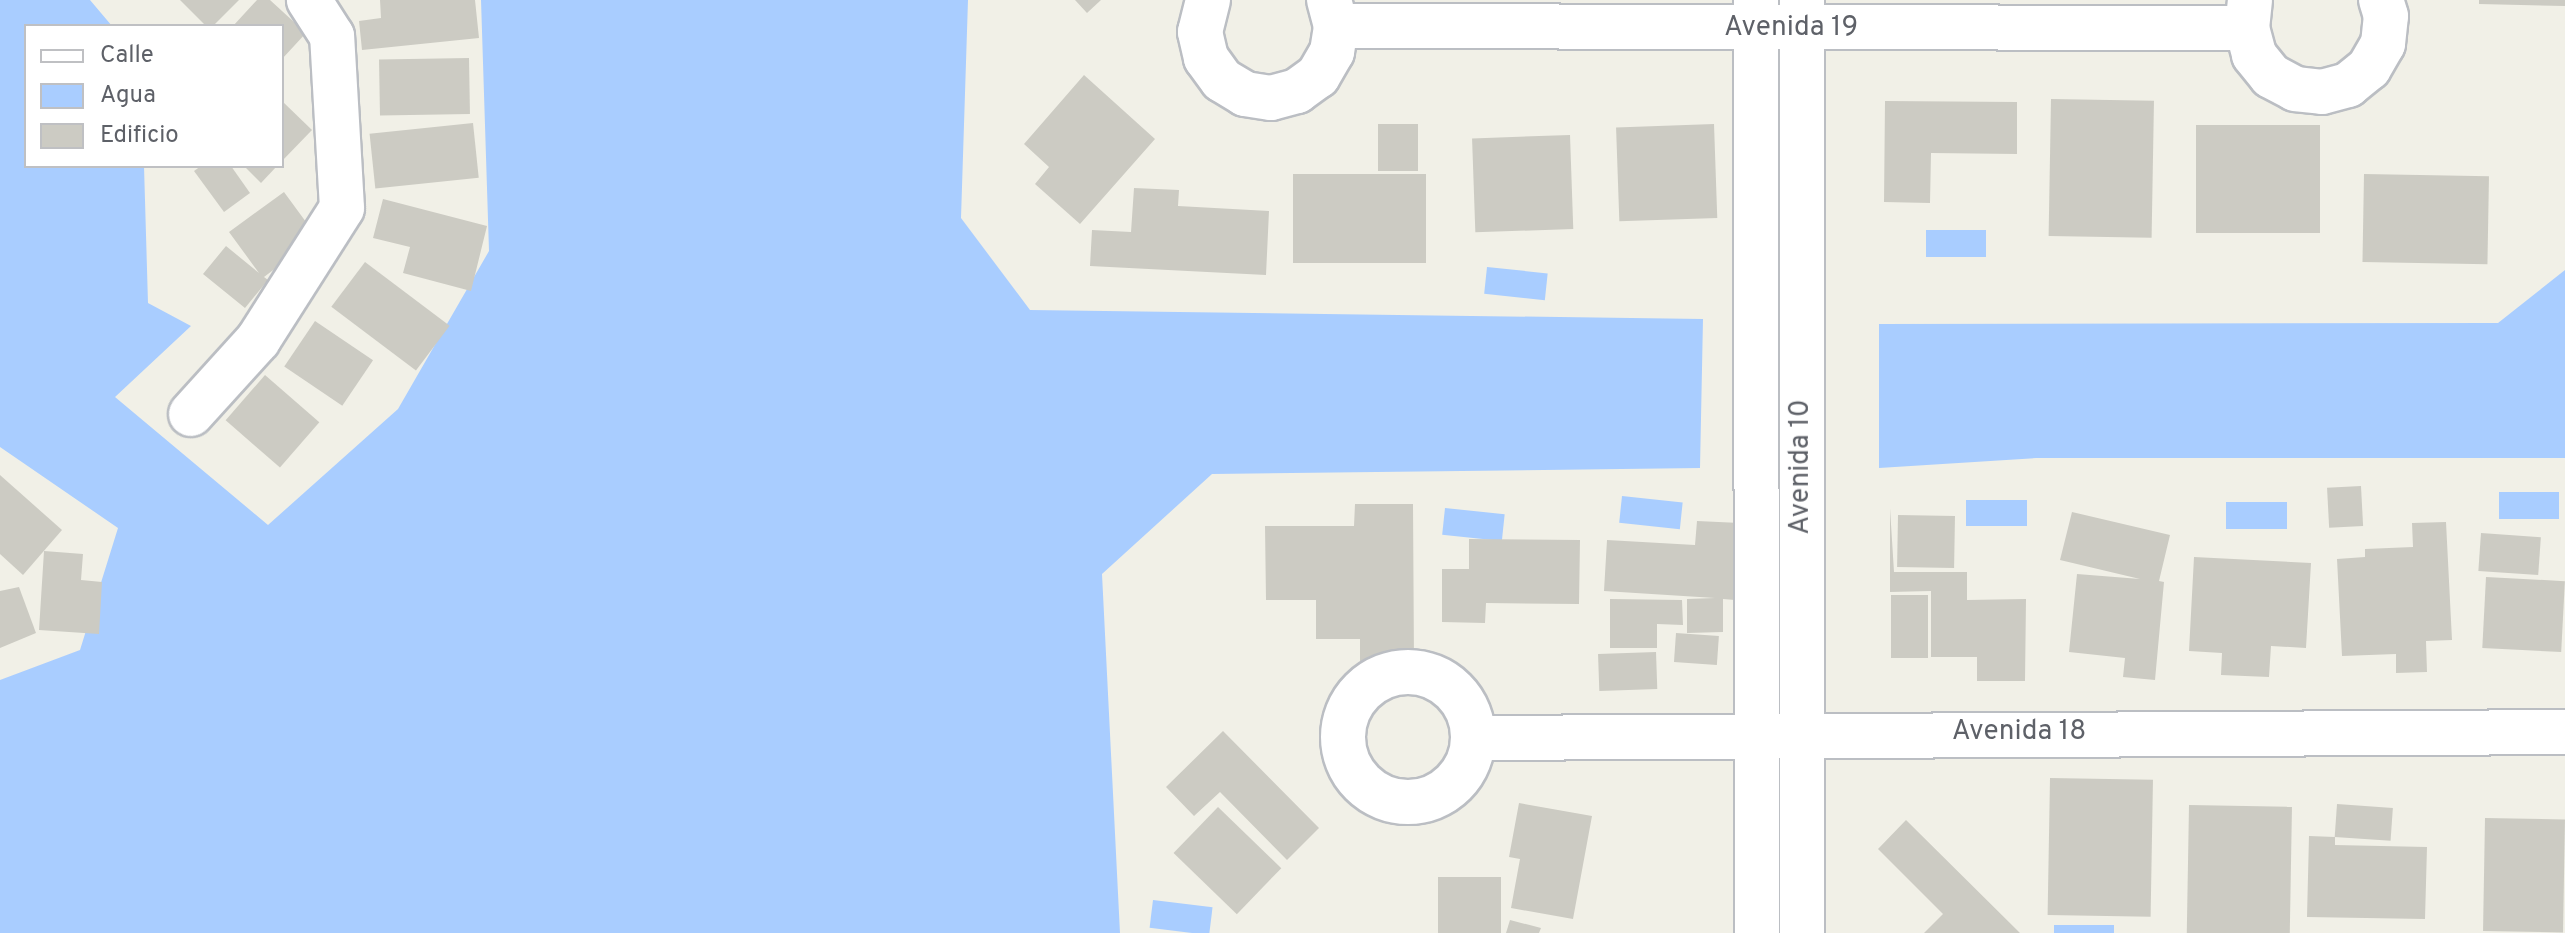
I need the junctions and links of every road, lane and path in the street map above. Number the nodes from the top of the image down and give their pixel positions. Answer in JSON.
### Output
{"nodes":[{"id":1,"x":309,"y":0,"type":"edge"},
{"id":2,"x":1208,"y":0,"type":"edge"},
{"id":3,"x":2381,"y":0,"type":"edge"},
{"id":4,"x":1333,"y":13,"type":"edge"},
{"id":5,"x":1756,"y":14,"type":"edge"},
{"id":6,"x":1802,"y":14,"type":"edge"},
{"id":7,"x":2248,"y":14,"type":"edge"},
{"id":8,"x":1802,"y":386,"type":"junction"},
{"id":9,"x":1756,"y":387,"type":"junction"},
{"id":10,"x":191,"y":414,"type":"dead end"},
{"id":11,"x":2565,"y":732,"type":"edge"},
{"id":12,"x":1757,"y":733,"type":"junction"},
{"id":13,"x":1800,"y":733,"type":"junction"},
{"id":14,"x":1473,"y":738,"type":"dead end"},
{"id":15,"x":1757,"y":933,"type":"edge"},
{"id":16,"x":1802,"y":933,"type":"edge"}],
"edges":[{"from":1,"to":10,"type":"street"},
{"from":2,"to":4,"type":"street","name":"Avenida 19"},
{"from":3,"to":7,"type":"street","name":"Avenida 19"},
{"from":4,"to":5,"type":"street","name":"Avenida 19"},
{"from":5,"to":6,"type":"street","name":"Avenida 19"},
{"from":5,"to":9,"type":"street","name":"Avenida 10"},
{"from":6,"to":7,"type":"street","name":"Avenida 19"},
{"from":6,"to":8,"type":"street","name":"Avenida 10"},
{"from":8,"to":9,"type":"street"},
{"from":8,"to":13,"type":"street","name":"Avenida 10"},
{"from":9,"to":12,"type":"street","name":"Avenida 10"},
{"from":11,"to":13,"type":"street","name":"Avenida 18"},
{"from":12,"to":13,"type":"street","name":"Avenida 18"},
{"from":12,"to":14,"type":"street","name":"Avenida 18"},
{"from":12,"to":15,"type":"street","name":"Avenida 10"},
{"from":13,"to":16,"type":"street","name":"Avenida 10"}]}
